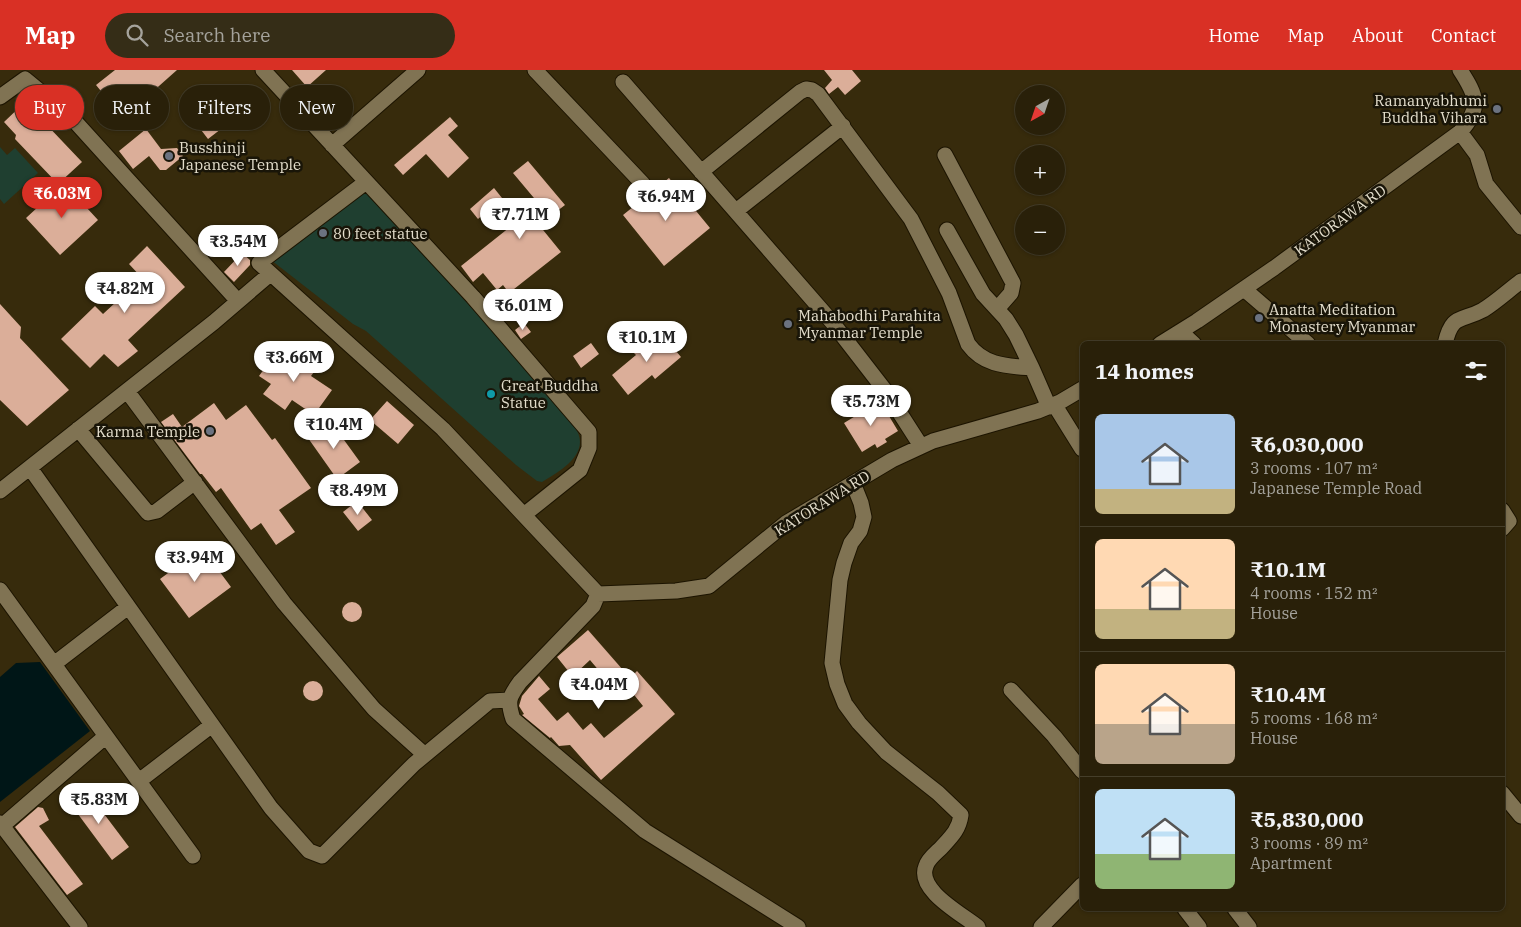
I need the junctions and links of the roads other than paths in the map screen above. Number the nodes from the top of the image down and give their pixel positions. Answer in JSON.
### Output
{"nodes":[{"id":1,"x":263,"y":70,"type":"edge"},
{"id":2,"x":418,"y":70,"type":"edge"},
{"id":3,"x":535,"y":70,"type":"edge"},
{"id":4,"x":1460,"y":70,"type":"edge"},
{"id":5,"x":24,"y":74,"type":"edge"},
{"id":6,"x":623,"y":82,"type":"dead end"},
{"id":7,"x":0,"y":97,"type":"edge"},
{"id":8,"x":843,"y":126,"type":"junction"},
{"id":9,"x":1460,"y":132,"type":"junction"},
{"id":10,"x":332,"y":144,"type":"junction"},
{"id":11,"x":946,"y":155,"type":"dead end"},
{"id":12,"x":701,"y":172,"type":"junction"},
{"id":13,"x":366,"y":182,"type":"junction"},
{"id":14,"x":643,"y":184,"type":"dead end"},
{"id":15,"x":736,"y":211,"type":"junction"},
{"id":16,"x":1521,"y":227,"type":"edge"},
{"id":17,"x":947,"y":230,"type":"dead end"},
{"id":18,"x":270,"y":274,"type":"junction"},
{"id":19,"x":1521,"y":281,"type":"edge"},
{"id":20,"x":1244,"y":289,"type":"junction"},
{"id":21,"x":237,"y":300,"type":"junction"},
{"id":22,"x":997,"y":309,"type":"junction"},
{"id":23,"x":1181,"y":332,"type":"junction"},
{"id":24,"x":1165,"y":341,"type":"edge"},
{"id":25,"x":1191,"y":341,"type":"edge"},
{"id":26,"x":1305,"y":341,"type":"edge"},
{"id":27,"x":1446,"y":341,"type":"edge"},
{"id":28,"x":1032,"y":368,"type":"junction"},
{"id":29,"x":1080,"y":390,"type":"edge"},
{"id":30,"x":127,"y":391,"type":"junction"},
{"id":31,"x":1052,"y":405,"type":"junction"},
{"id":32,"x":78,"y":429,"type":"junction"},
{"id":33,"x":1080,"y":445,"type":"edge"},
{"id":34,"x":921,"y":446,"type":"junction"},
{"id":35,"x":30,"y":468,"type":"junction"},
{"id":36,"x":194,"y":482,"type":"junction"},
{"id":37,"x":853,"y":483,"type":"junction"},
{"id":38,"x":0,"y":491,"type":"edge"},
{"id":39,"x":525,"y":514,"type":"junction"},
{"id":40,"x":1505,"y":515,"type":"edge"},
{"id":41,"x":1505,"y":526,"type":"edge"},
{"id":42,"x":0,"y":590,"type":"edge"},
{"id":43,"x":598,"y":594,"type":"junction"},
{"id":44,"x":128,"y":607,"type":"junction"},
{"id":45,"x":54,"y":664,"type":"junction"},
{"id":46,"x":1011,"y":690,"type":"dead end"},
{"id":47,"x":510,"y":700,"type":"junction"},
{"id":48,"x":212,"y":725,"type":"junction"},
{"id":49,"x":106,"y":736,"type":"junction"},
{"id":50,"x":425,"y":755,"type":"junction"},
{"id":51,"x":1080,"y":768,"type":"edge"},
{"id":52,"x":138,"y":781,"type":"junction"},
{"id":53,"x":1505,"y":797,"type":"edge"},
{"id":54,"x":1521,"y":816,"type":"edge"},
{"id":55,"x":1,"y":824,"type":"edge"},
{"id":56,"x":193,"y":856,"type":"dead end"},
{"id":57,"x":1080,"y":887,"type":"edge"},
{"id":58,"x":1186,"y":911,"type":"edge"},
{"id":59,"x":1237,"y":911,"type":"edge"},
{"id":60,"x":80,"y":927,"type":"edge"},
{"id":61,"x":798,"y":927,"type":"edge"},
{"id":62,"x":978,"y":927,"type":"edge"},
{"id":63,"x":1041,"y":927,"type":"edge"},
{"id":64,"x":1200,"y":927,"type":"edge"},
{"id":65,"x":1249,"y":927,"type":"edge"}],
"edges":[{"from":1,"to":10,"type":"street"},
{"from":2,"to":10,"type":"street"},
{"from":3,"to":14,"type":"street"},
{"from":4,"to":9,"type":"street","name":"KATORAWA RD"},
{"from":5,"to":7,"type":"street"},
{"from":5,"to":21,"type":"street"},
{"from":6,"to":12,"type":"street"},
{"from":8,"to":12,"type":"street"},
{"from":8,"to":15,"type":"street"},
{"from":8,"to":28,"type":"street"},
{"from":9,"to":16,"type":"street"},
{"from":9,"to":20,"type":"street","name":"KATORAWA RD"},
{"from":10,"to":13,"type":"street"},
{"from":11,"to":22,"type":"street"},
{"from":12,"to":15,"type":"street"},
{"from":13,"to":18,"type":"street"},
{"from":13,"to":39,"type":"street"},
{"from":15,"to":34,"type":"street"},
{"from":17,"to":22,"type":"street"},
{"from":18,"to":21,"type":"street"},
{"from":18,"to":39,"type":"street"},
{"from":19,"to":27,"type":"street"},
{"from":20,"to":23,"type":"street","name":"KATORAWA RD"},
{"from":20,"to":26,"type":"street"},
{"from":21,"to":30,"type":"street"},
{"from":22,"to":28,"type":"street"},
{"from":23,"to":24,"type":"street","name":"KATORAWA RD"},
{"from":23,"to":25,"type":"street"},
{"from":28,"to":31,"type":"street"},
{"from":29,"to":31,"type":"street","name":"KATORAWA RD"},
{"from":30,"to":32,"type":"street"},
{"from":30,"to":36,"type":"street"},
{"from":31,"to":33,"type":"street"},
{"from":31,"to":34,"type":"street","name":"KATORAWA RD"},
{"from":32,"to":35,"type":"street"},
{"from":32,"to":36,"type":"street"},
{"from":34,"to":37,"type":"street","name":"KATORAWA RD"},
{"from":35,"to":38,"type":"street"},
{"from":35,"to":44,"type":"street"},
{"from":36,"to":50,"type":"street"},
{"from":37,"to":43,"type":"street","name":"KATORAWA RD"},
{"from":37,"to":62,"type":"street"},
{"from":39,"to":43,"type":"street"},
{"from":40,"to":41,"type":"street"},
{"from":42,"to":45,"type":"street"},
{"from":43,"to":47,"type":"street"},
{"from":44,"to":45,"type":"street"},
{"from":44,"to":48,"type":"street"},
{"from":45,"to":49,"type":"street"},
{"from":46,"to":51,"type":"street"},
{"from":47,"to":50,"type":"street"},
{"from":47,"to":61,"type":"street"},
{"from":48,"to":50,"type":"street"},
{"from":48,"to":52,"type":"street"},
{"from":49,"to":52,"type":"street"},
{"from":49,"to":55,"type":"street"},
{"from":52,"to":56,"type":"street"},
{"from":53,"to":54,"type":"street"},
{"from":55,"to":60,"type":"street"},
{"from":57,"to":63,"type":"street"},
{"from":58,"to":64,"type":"street"},
{"from":59,"to":65,"type":"street"}]}
